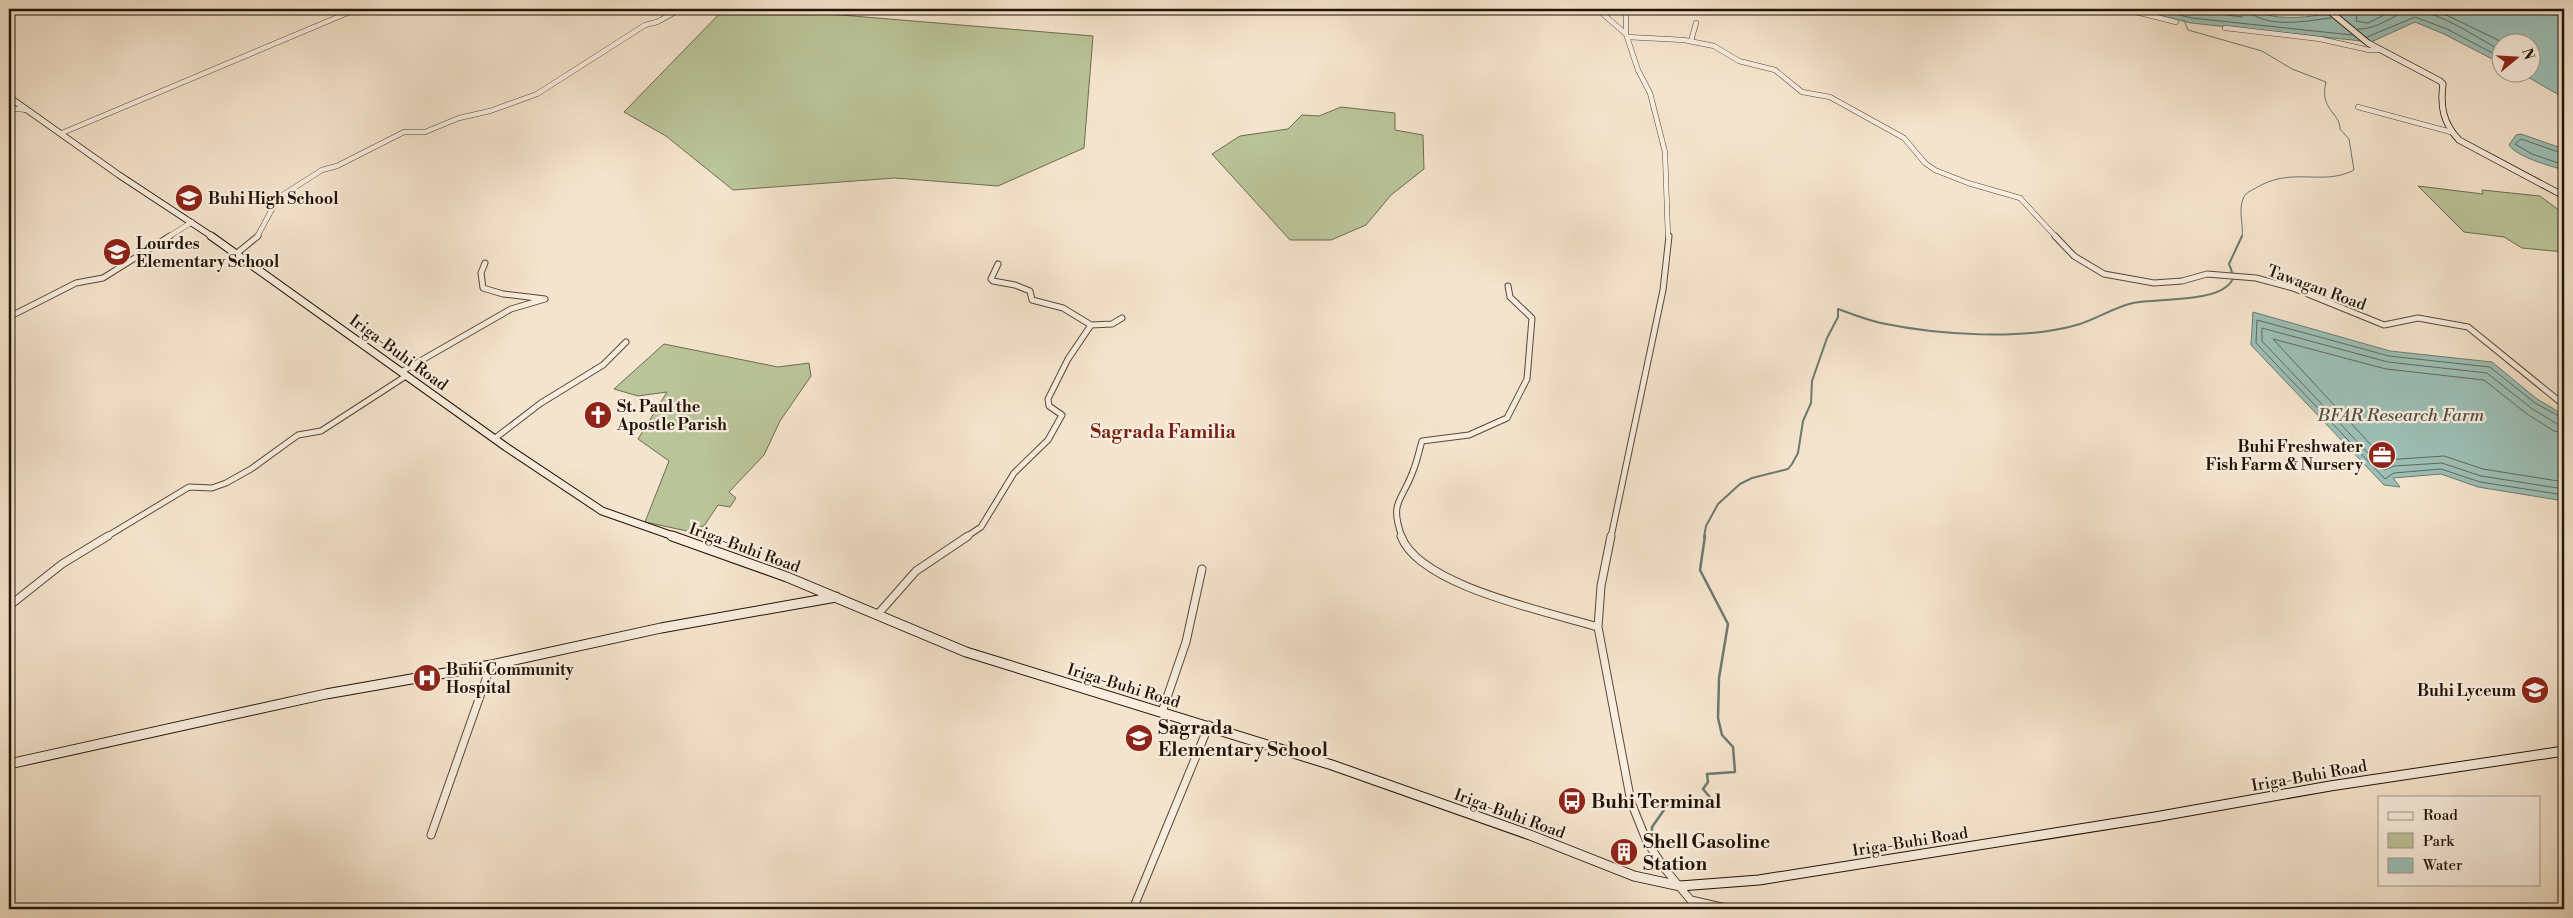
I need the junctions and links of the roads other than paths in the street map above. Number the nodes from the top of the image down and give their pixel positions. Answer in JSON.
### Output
{"nodes":[{"id":1,"x":357,"y":9,"type":"edge"},
{"id":2,"x":681,"y":9,"type":"edge"},
{"id":3,"x":1597,"y":9,"type":"edge"},
{"id":4,"x":1626,"y":9,"type":"edge"},
{"id":5,"x":2124,"y":9,"type":"edge"},
{"id":6,"x":2329,"y":10,"type":"edge"},
{"id":7,"x":2176,"y":22,"type":"dead end"},
{"id":8,"x":1696,"y":23,"type":"dead end"},
{"id":9,"x":2225,"y":28,"type":"dead end"},
{"id":10,"x":1627,"y":36,"type":"junction"},
{"id":11,"x":1691,"y":41,"type":"junction"},
{"id":12,"x":2379,"y":50,"type":"junction"},
{"id":13,"x":9,"y":97,"type":"edge"},
{"id":14,"x":2358,"y":107,"type":"dead end"},
{"id":15,"x":9,"y":108,"type":"edge"},
{"id":16,"x":27,"y":110,"type":"junction"},
{"id":17,"x":2451,"y":132,"type":"junction"},
{"id":18,"x":62,"y":133,"type":"junction"},
{"id":19,"x":2564,"y":196,"type":"edge"},
{"id":20,"x":192,"y":222,"type":"junction"},
{"id":21,"x":236,"y":254,"type":"junction"},
{"id":22,"x":485,"y":263,"type":"dead end"},
{"id":23,"x":998,"y":264,"type":"dead end"},
{"id":24,"x":1508,"y":286,"type":"dead end"},
{"id":25,"x":9,"y":317,"type":"edge"},
{"id":26,"x":1122,"y":318,"type":"dead end"},
{"id":27,"x":1091,"y":325,"type":"junction"},
{"id":28,"x":626,"y":342,"type":"dead end"},
{"id":29,"x":404,"y":374,"type":"junction"},
{"id":30,"x":2564,"y":405,"type":"edge"},
{"id":31,"x":494,"y":439,"type":"junction"},
{"id":32,"x":1202,"y":568,"type":"dead end"},
{"id":33,"x":836,"y":597,"type":"junction"},
{"id":34,"x":9,"y":606,"type":"edge"},
{"id":35,"x":878,"y":614,"type":"junction"},
{"id":36,"x":1598,"y":627,"type":"junction"},
{"id":37,"x":491,"y":665,"type":"junction"},
{"id":38,"x":1162,"y":712,"type":"junction"},
{"id":39,"x":1209,"y":725,"type":"junction"},
{"id":40,"x":2564,"y":750,"type":"edge"},
{"id":41,"x":9,"y":764,"type":"edge"},
{"id":42,"x":431,"y":835,"type":"dead end"},
{"id":43,"x":1680,"y":886,"type":"junction"},
{"id":44,"x":1691,"y":900,"type":"junction"},
{"id":45,"x":1133,"y":909,"type":"edge"},
{"id":46,"x":1698,"y":909,"type":"edge"},
{"id":47,"x":1730,"y":909,"type":"edge"}],
"edges":[{"from":1,"to":18,"type":"street"},
{"from":2,"to":21,"type":"street"},
{"from":3,"to":10,"type":"street"},
{"from":4,"to":10,"type":"street"},
{"from":5,"to":7,"type":"street"},
{"from":6,"to":12,"type":"main road"},
{"from":8,"to":11,"type":"street"},
{"from":9,"to":12,"type":"street"},
{"from":10,"to":11,"type":"street","name":"Tawagan Road"},
{"from":10,"to":36,"type":"street"},
{"from":11,"to":30,"type":"street","name":"Tawagan Road"},
{"from":12,"to":17,"type":"main road"},
{"from":13,"to":16,"type":"main road","name":"Iriga-Buhi Road"},
{"from":14,"to":17,"type":"street"},
{"from":15,"to":16,"type":"street"},
{"from":16,"to":18,"type":"main road","name":"Iriga-Buhi Road"},
{"from":17,"to":19,"type":"main road"},
{"from":18,"to":20,"type":"main road","name":"Iriga-Buhi Road"},
{"from":20,"to":21,"type":"main road","name":"Iriga-Buhi Road"},
{"from":20,"to":25,"type":"street"},
{"from":21,"to":29,"type":"main road","name":"Iriga-Buhi Road"},
{"from":22,"to":29,"type":"street"},
{"from":23,"to":27,"type":"street"},
{"from":24,"to":36,"type":"street"},
{"from":26,"to":27,"type":"street"},
{"from":27,"to":35,"type":"street"},
{"from":28,"to":31,"type":"street"},
{"from":29,"to":31,"type":"main road","name":"Iriga-Buhi Road"},
{"from":29,"to":34,"type":"street"},
{"from":31,"to":33,"type":"main road","name":"Iriga-Buhi Road"},
{"from":32,"to":38,"type":"street"},
{"from":33,"to":35,"type":"main road","name":"Iriga-Buhi Road"},
{"from":33,"to":37,"type":"main road"},
{"from":35,"to":38,"type":"main road","name":"Iriga-Buhi Road"},
{"from":36,"to":43,"type":"street"},
{"from":37,"to":41,"type":"main road"},
{"from":37,"to":42,"type":"street"},
{"from":38,"to":39,"type":"main road","name":"Iriga-Buhi Road"},
{"from":39,"to":43,"type":"main road","name":"Iriga-Buhi Road"},
{"from":39,"to":45,"type":"street"},
{"from":40,"to":43,"type":"main road","name":"Iriga-Buhi Road"},
{"from":43,"to":44,"type":"street"},
{"from":44,"to":46,"type":"street"},
{"from":44,"to":47,"type":"street"}]}
